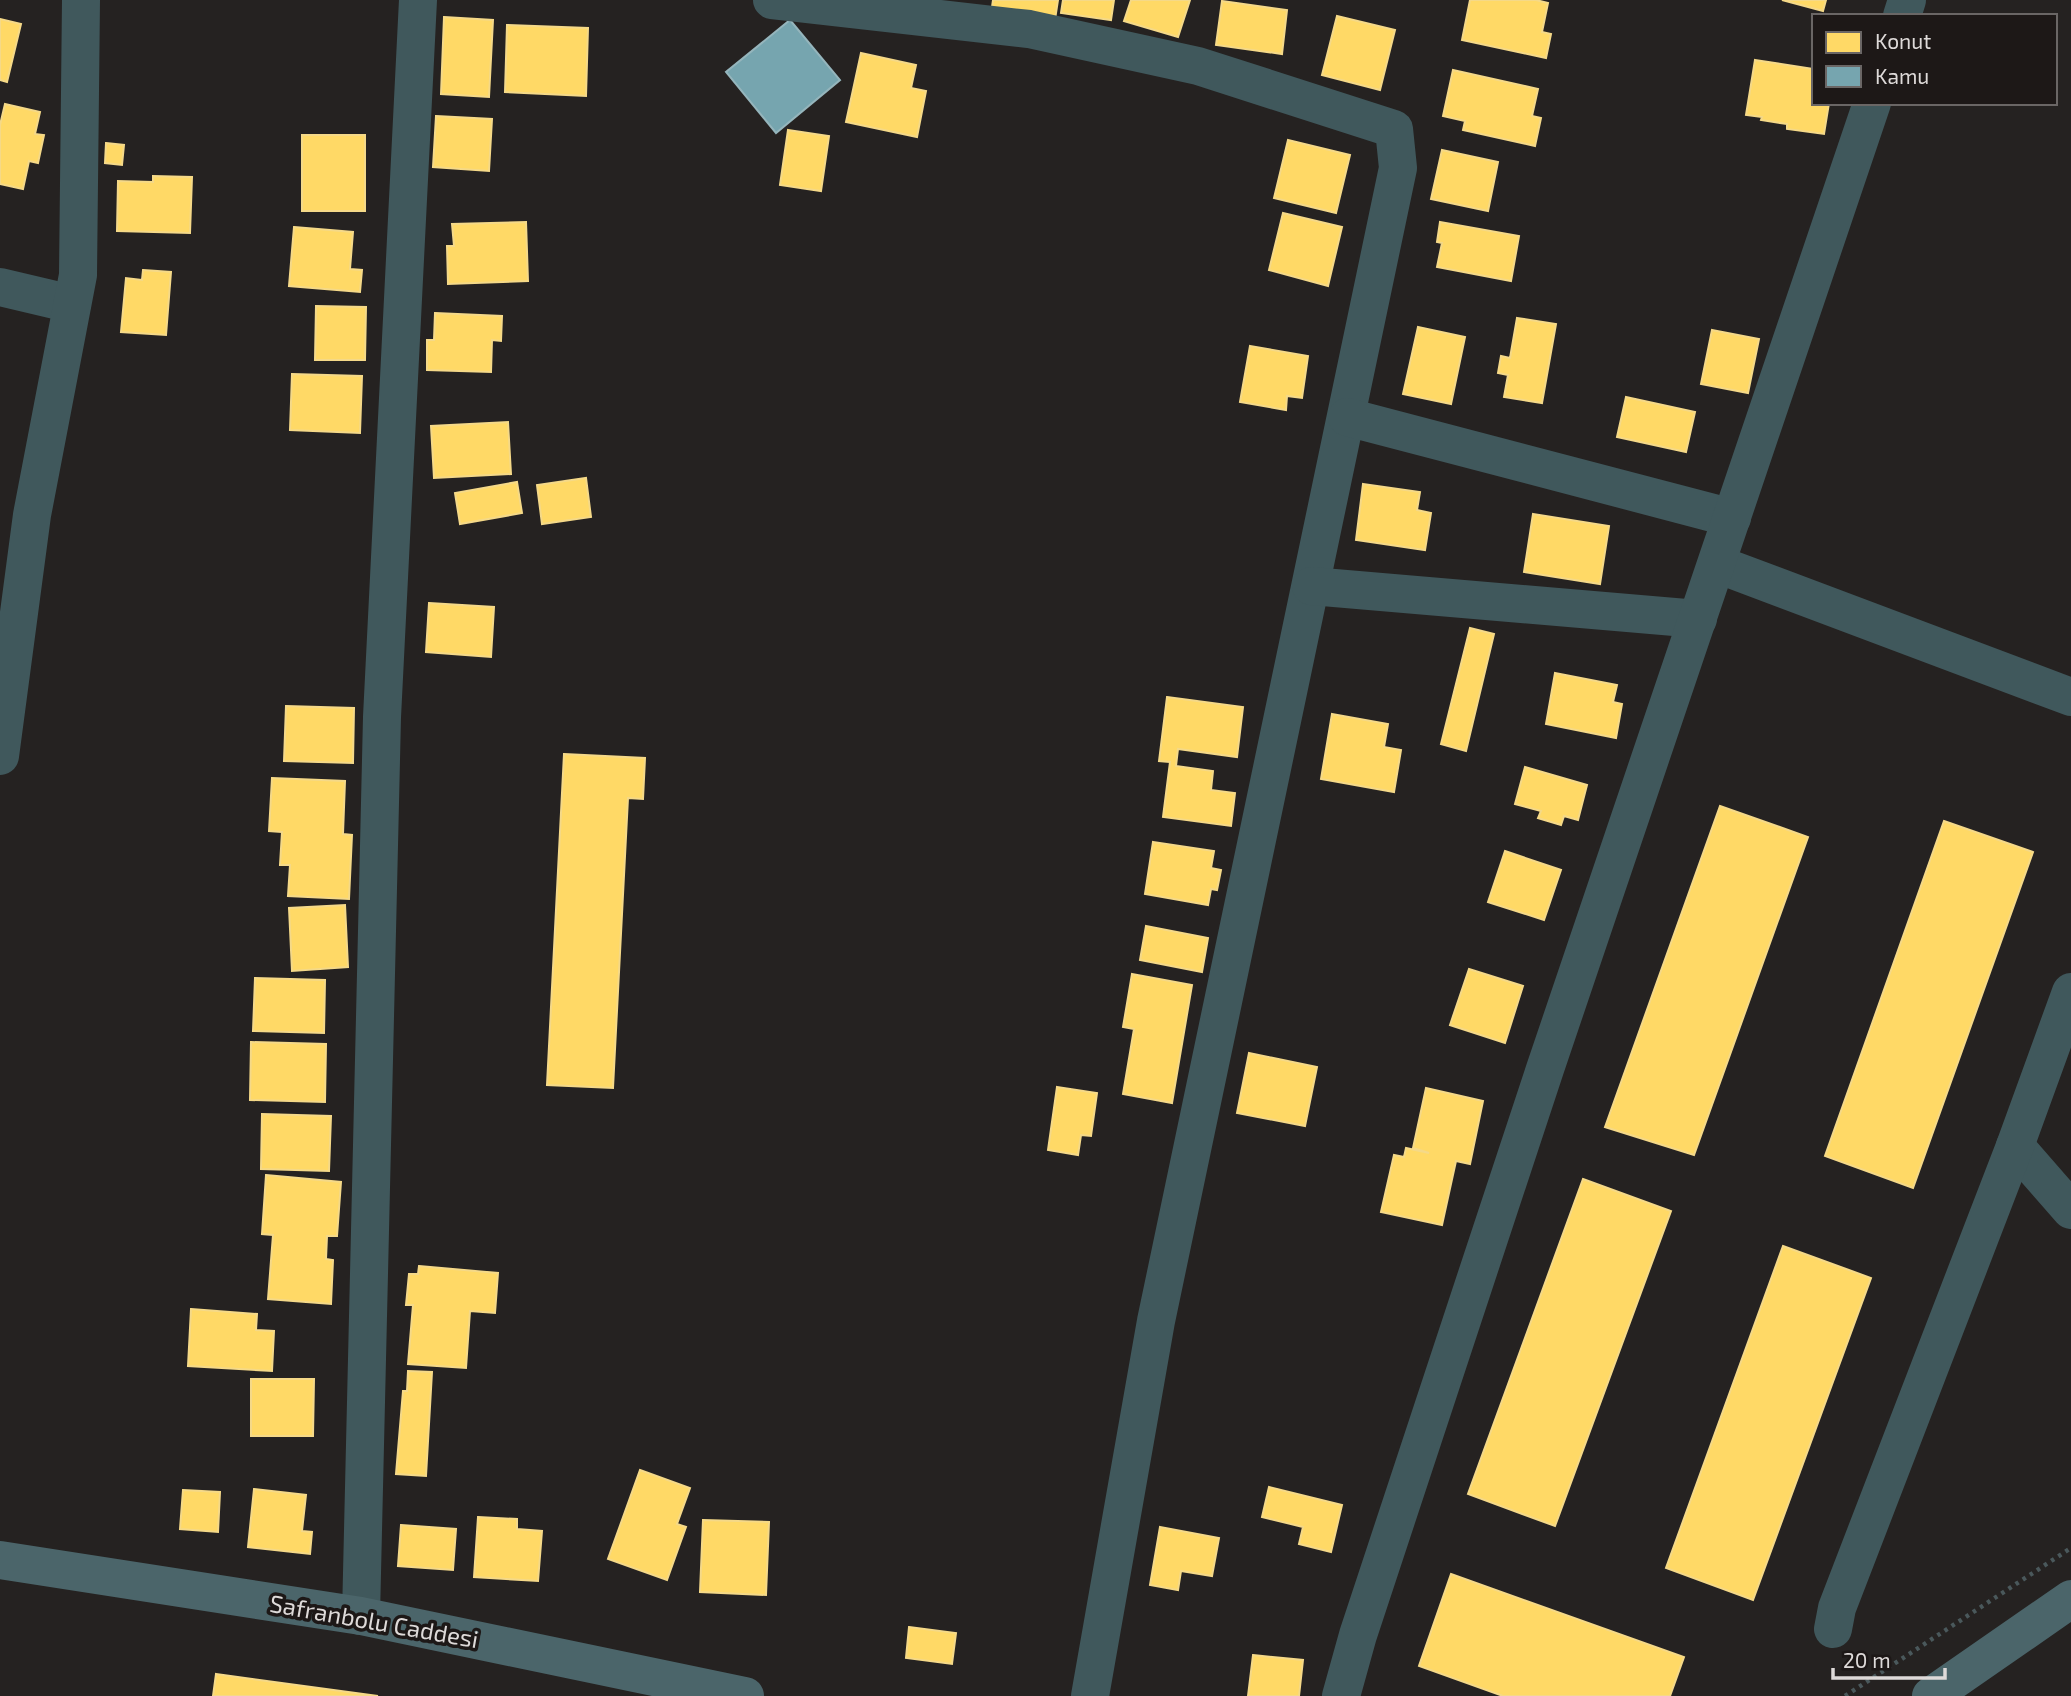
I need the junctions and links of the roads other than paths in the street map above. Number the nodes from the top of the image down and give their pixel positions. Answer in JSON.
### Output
{"nodes":[{"id":1,"x":81,"y":0,"type":"edge"},
{"id":2,"x":418,"y":0,"type":"edge"},
{"id":3,"x":772,"y":0,"type":"edge"},
{"id":4,"x":818,"y":3,"type":"edge"},
{"id":5,"x":1871,"y":105,"type":"edge"},
{"id":6,"x":0,"y":287,"type":"edge"},
{"id":7,"x":72,"y":304,"type":"junction"},
{"id":8,"x":1347,"y":416,"type":"junction"},
{"id":9,"x":16,"y":513,"type":"edge"},
{"id":10,"x":1732,"y":518,"type":"junction"},
{"id":11,"x":1717,"y":564,"type":"junction"},
{"id":12,"x":1311,"y":586,"type":"junction"},
{"id":13,"x":1698,"y":619,"type":"junction"},
{"id":14,"x":2071,"y":697,"type":"edge"},
{"id":15,"x":0,"y":756,"type":"edge"},
{"id":16,"x":2071,"y":992,"type":"edge"},
{"id":17,"x":2015,"y":1146,"type":"junction"},
{"id":18,"x":2071,"y":1210,"type":"edge"},
{"id":19,"x":0,"y":1560,"type":"edge"},
{"id":20,"x":2071,"y":1599,"type":"edge"},
{"id":21,"x":361,"y":1616,"type":"junction"},
{"id":22,"x":1833,"y":1629,"type":"dead end"},
{"id":23,"x":745,"y":1696,"type":"edge"},
{"id":24,"x":1090,"y":1696,"type":"edge"},
{"id":25,"x":1341,"y":1696,"type":"edge"},
{"id":26,"x":1931,"y":1696,"type":"edge"}],
"edges":[{"from":1,"to":7,"type":"street"},
{"from":2,"to":21,"type":"street"},
{"from":3,"to":4,"type":"street"},
{"from":4,"to":8,"type":"street"},
{"from":5,"to":10,"type":"street"},
{"from":6,"to":7,"type":"street"},
{"from":7,"to":9,"type":"street"},
{"from":8,"to":10,"type":"street"},
{"from":8,"to":12,"type":"street"},
{"from":9,"to":15,"type":"street"},
{"from":10,"to":11,"type":"street"},
{"from":11,"to":13,"type":"street"},
{"from":11,"to":14,"type":"street"},
{"from":12,"to":13,"type":"street"},
{"from":12,"to":24,"type":"street"},
{"from":13,"to":25,"type":"street"},
{"from":16,"to":17,"type":"street"},
{"from":17,"to":18,"type":"street"},
{"from":17,"to":22,"type":"street"},
{"from":19,"to":21,"type":"street","name":"Safranbolu Caddesi"},
{"from":20,"to":26,"type":"street"},
{"from":21,"to":23,"type":"street","name":"Safranbolu Caddesi"}]}
